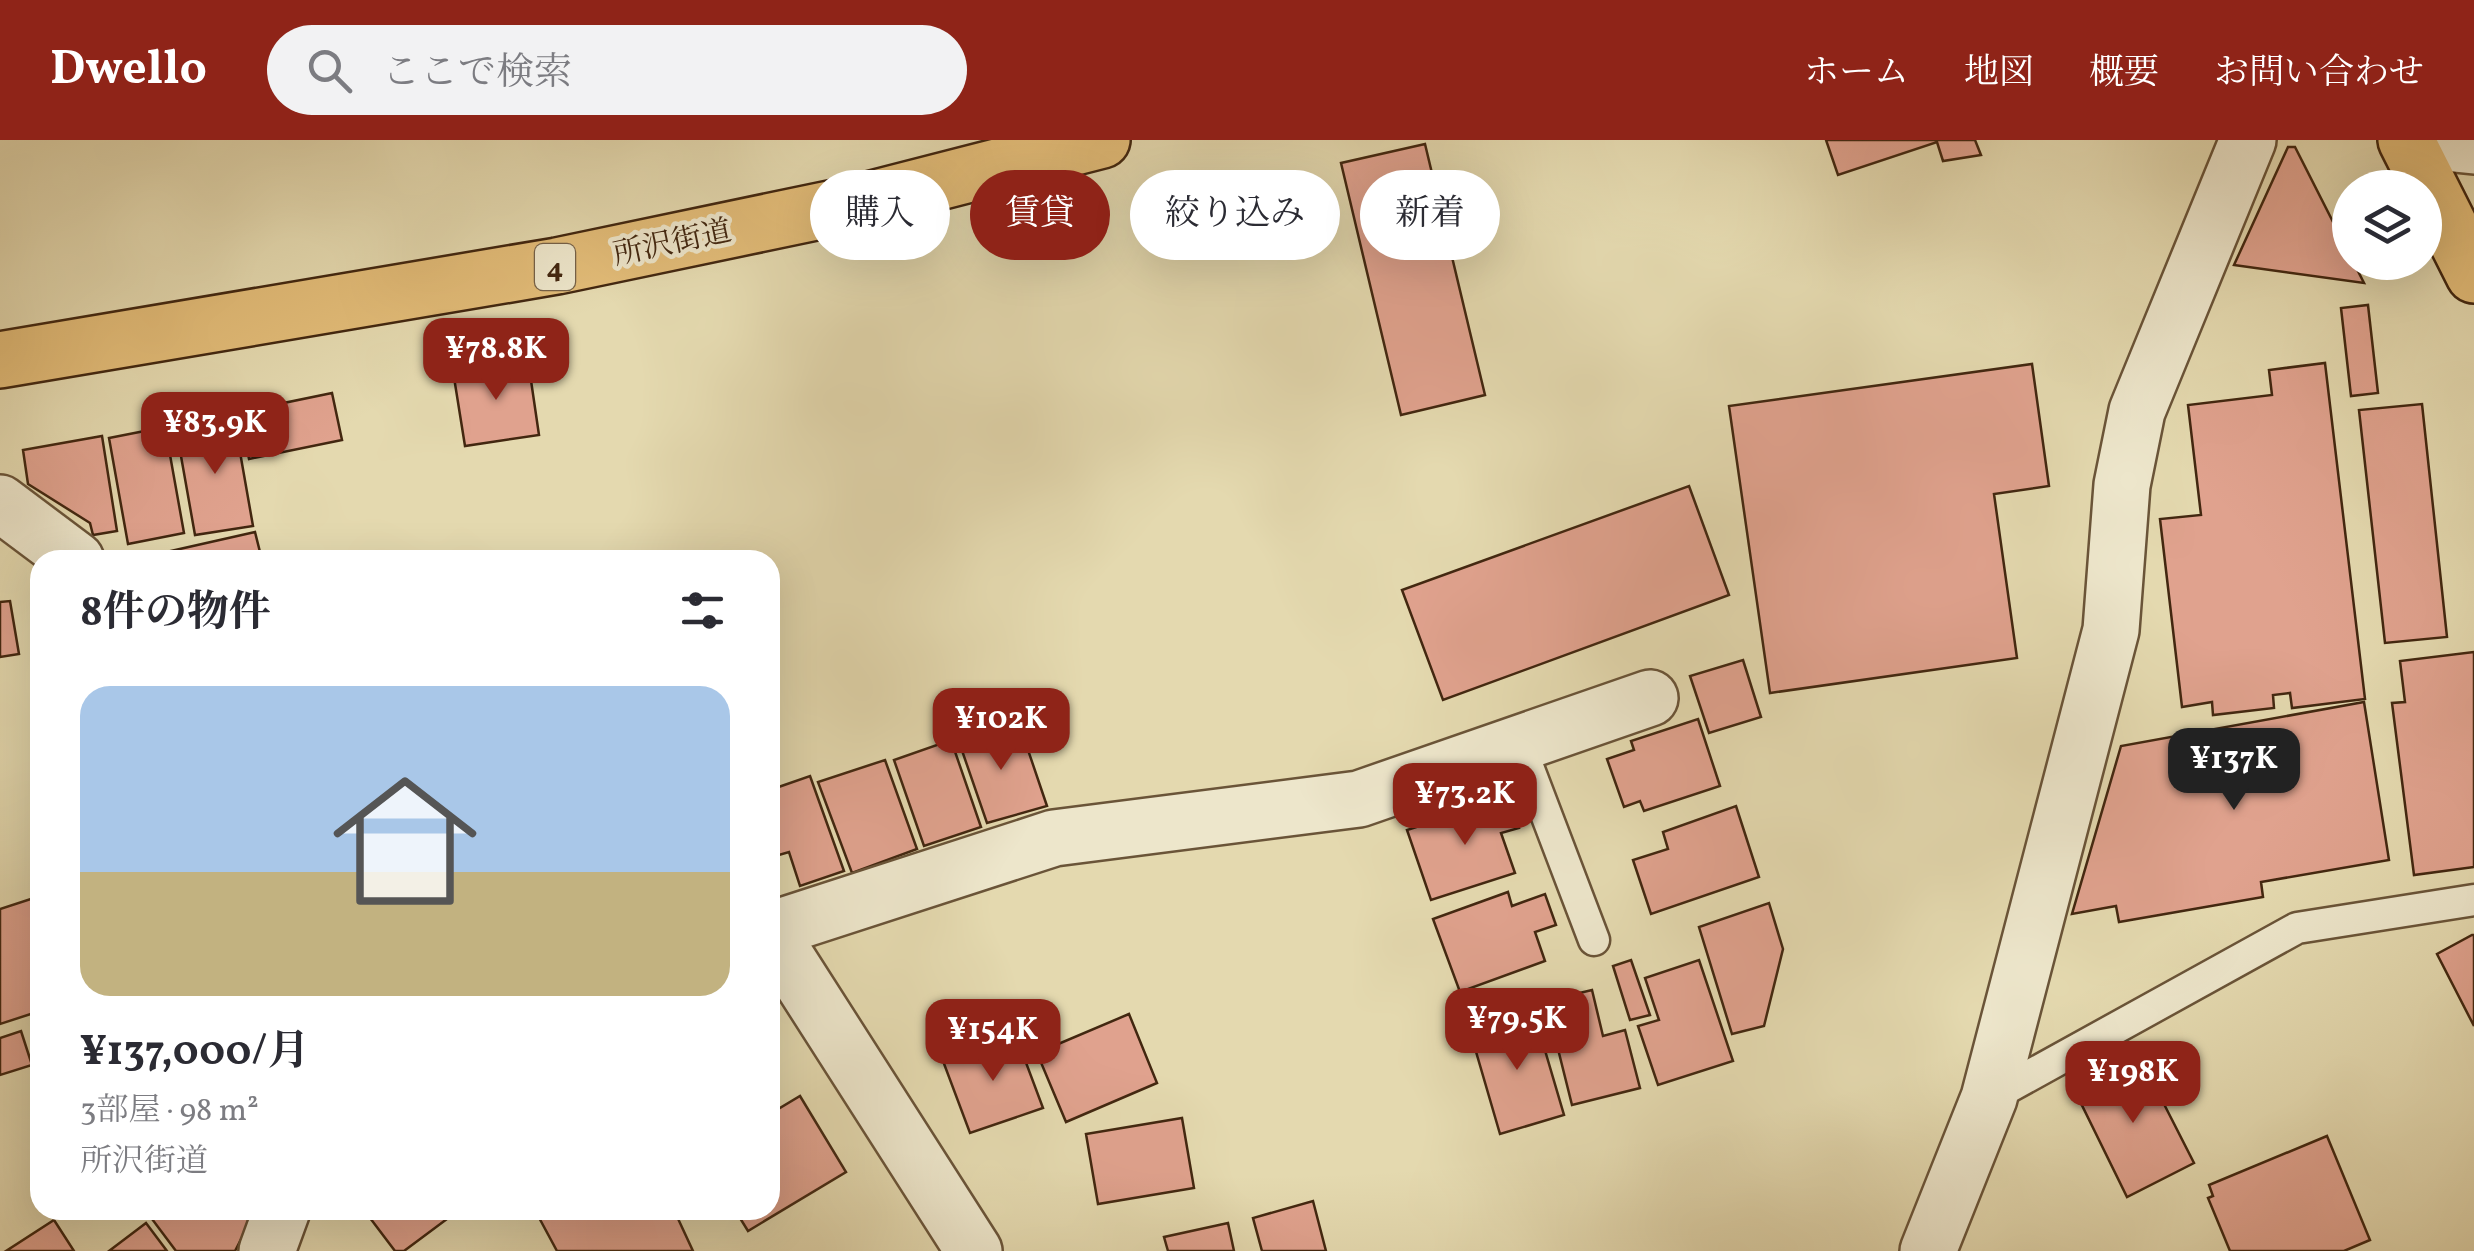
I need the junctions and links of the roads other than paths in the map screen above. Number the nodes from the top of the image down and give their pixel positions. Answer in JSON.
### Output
{"nodes":[{"id":1,"x":1102,"y":140,"type":"edge"},
{"id":2,"x":2248,"y":140,"type":"edge"},
{"id":3,"x":2406,"y":140,"type":"edge"},
{"id":4,"x":2416,"y":140,"type":"edge"},
{"id":5,"x":2474,"y":146,"type":"edge"},
{"id":6,"x":2474,"y":275,"type":"edge"},
{"id":7,"x":0,"y":360,"type":"edge"},
{"id":8,"x":0,"y":503,"type":"edge"},
{"id":9,"x":63,"y":550,"type":"edge"},
{"id":10,"x":1650,"y":698,"type":"dead end"},
{"id":11,"x":1519,"y":744,"type":"junction"},
{"id":12,"x":2474,"y":900,"type":"edge"},
{"id":13,"x":780,"y":928,"type":"edge"},
{"id":14,"x":1594,"y":940,"type":"dead end"},
{"id":15,"x":780,"y":947,"type":"edge"},
{"id":16,"x":1989,"y":1098,"type":"junction"},
{"id":17,"x":278,"y":1220,"type":"edge"},
{"id":18,"x":267,"y":1251,"type":"edge"},
{"id":19,"x":974,"y":1251,"type":"edge"},
{"id":20,"x":1928,"y":1251,"type":"edge"}],
"edges":[{"from":1,"to":7,"type":"main road","name":"所沢街道","number":"4"},
{"from":2,"to":16,"type":"street"},
{"from":3,"to":6,"type":"main road"},
{"from":4,"to":5,"type":"street"},
{"from":8,"to":9,"type":"street"},
{"from":10,"to":11,"type":"street"},
{"from":11,"to":13,"type":"street"},
{"from":11,"to":14,"type":"lane"},
{"from":12,"to":16,"type":"lane"},
{"from":15,"to":19,"type":"street"},
{"from":16,"to":20,"type":"street"},
{"from":17,"to":18,"type":"street"}]}
